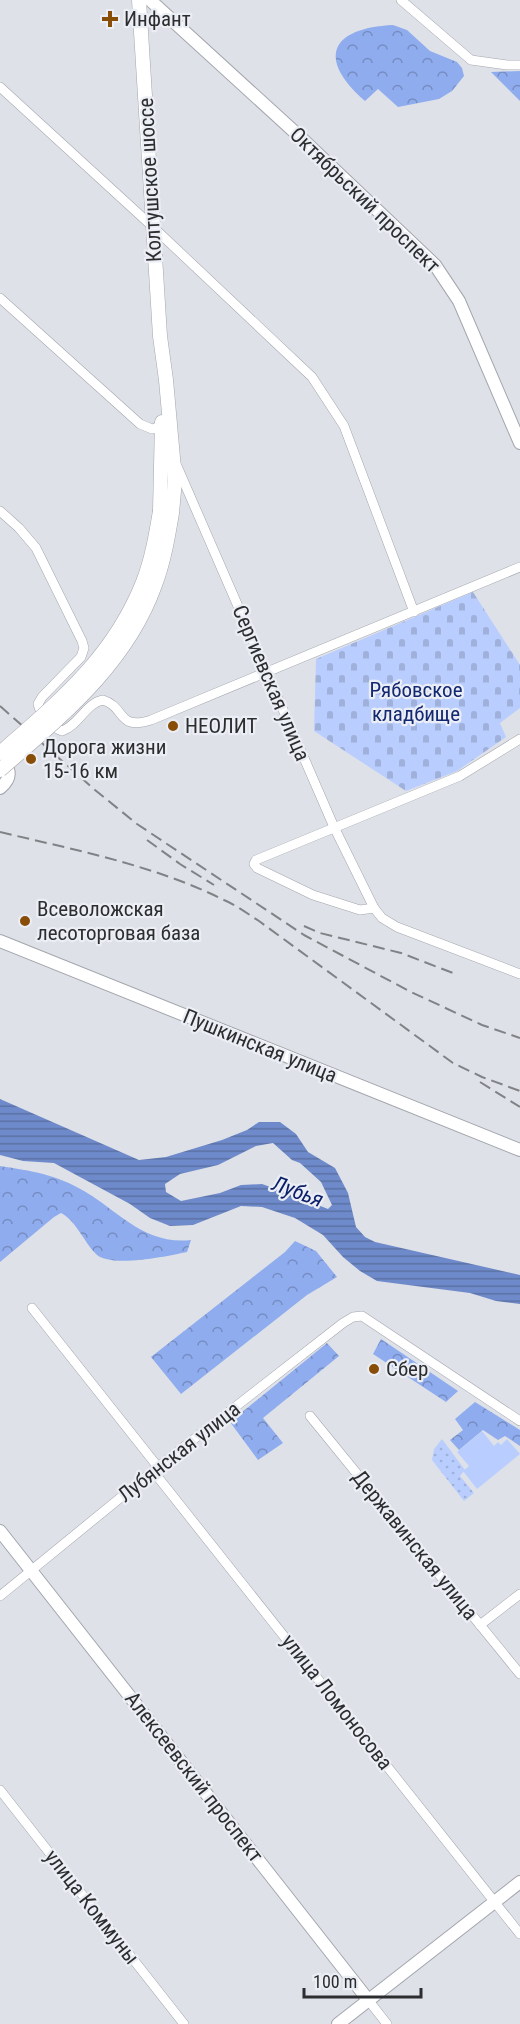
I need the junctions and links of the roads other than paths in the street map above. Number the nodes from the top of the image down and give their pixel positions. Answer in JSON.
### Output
{"nodes":[{"id":1,"x":139,"y":0,"type":"edge"},
{"id":2,"x":150,"y":0,"type":"edge"},
{"id":3,"x":401,"y":0,"type":"edge"},
{"id":4,"x":520,"y":65,"type":"edge"},
{"id":5,"x":0,"y":87,"type":"edge"},
{"id":6,"x":153,"y":227,"type":"junction"},
{"id":7,"x":0,"y":298,"type":"edge"},
{"id":8,"x":162,"y":361,"type":"junction"},
{"id":9,"x":162,"y":419,"type":"junction"},
{"id":10,"x":520,"y":443,"type":"edge"},
{"id":11,"x":173,"y":457,"type":"junction"},
{"id":12,"x":194,"y":507,"type":"junction"},
{"id":13,"x":0,"y":511,"type":"edge"},
{"id":14,"x":166,"y":512,"type":"junction"},
{"id":15,"x":520,"y":567,"type":"edge"},
{"id":16,"x":414,"y":612,"type":"junction"},
{"id":17,"x":266,"y":674,"type":"junction"},
{"id":18,"x":520,"y":739,"type":"edge"},
{"id":19,"x":0,"y":755,"type":"edge"},
{"id":20,"x":0,"y":770,"type":"edge"},
{"id":21,"x":0,"y":788,"type":"edge"},
{"id":22,"x":334,"y":827,"type":"junction"},
{"id":23,"x":374,"y":908,"type":"junction"},
{"id":24,"x":0,"y":941,"type":"edge"},
{"id":25,"x":520,"y":974,"type":"edge"},
{"id":26,"x":520,"y":1150,"type":"edge"},
{"id":27,"x":32,"y":1308,"type":"dead end"},
{"id":28,"x":310,"y":1416,"type":"dead end"},
{"id":29,"x":520,"y":1421,"type":"edge"},
{"id":30,"x":156,"y":1469,"type":"junction"},
{"id":31,"x":0,"y":1531,"type":"edge"},
{"id":32,"x":32,"y":1570,"type":"junction"},
{"id":33,"x":520,"y":1594,"type":"edge"},
{"id":34,"x":0,"y":1596,"type":"edge"},
{"id":35,"x":480,"y":1625,"type":"junction"},
{"id":36,"x":520,"y":1674,"type":"edge"},
{"id":37,"x":0,"y":1790,"type":"edge"},
{"id":38,"x":520,"y":1882,"type":"edge"},
{"id":39,"x":495,"y":1902,"type":"junction"},
{"id":40,"x":520,"y":1934,"type":"edge"},
{"id":41,"x":369,"y":2001,"type":"junction"},
{"id":42,"x":184,"y":2024,"type":"edge"},
{"id":43,"x":338,"y":2024,"type":"edge"},
{"id":44,"x":387,"y":2024,"type":"edge"}],
"edges":[{"from":1,"to":6,"type":"main road","name":"Колтушское шоссе"},
{"from":2,"to":10,"type":"street","name":"Октябрьский проспект"},
{"from":3,"to":4,"type":"street"},
{"from":5,"to":6,"type":"street"},
{"from":6,"to":8,"type":"main road","name":"Колтушское шоссе"},
{"from":6,"to":16,"type":"street"},
{"from":7,"to":9,"type":"street"},
{"from":8,"to":9,"type":"main road","name":"Колтушское шоссе"},
{"from":8,"to":11,"type":"main road","name":"Колтушское шоссе"},
{"from":9,"to":14,"type":"main road","name":"Колтушское шоссе"},
{"from":11,"to":12,"type":"street","name":"Сергиевская улица"},
{"from":11,"to":14,"type":"main road","name":"Колтушское шоссе"},
{"from":12,"to":14,"type":"street"},
{"from":12,"to":17,"type":"street","name":"Сергиевская улица"},
{"from":13,"to":17,"type":"street"},
{"from":14,"to":19,"type":"main road","name":"Колтушское шоссе","bridge":true},
{"from":14,"to":20,"type":"main road","name":"Колтушское шоссе","bridge":true},
{"from":15,"to":16,"type":"street"},
{"from":16,"to":17,"type":"street"},
{"from":17,"to":22,"type":"street","name":"Сергиевская улица"},
{"from":18,"to":22,"type":"street"},
{"from":19,"to":21,"type":"street"},
{"from":22,"to":23,"type":"street","name":"Сергиевская улица"},
{"from":22,"to":23,"type":"street"},
{"from":23,"to":25,"type":"street"},
{"from":24,"to":26,"type":"street","name":"Пушкинская улица"},
{"from":27,"to":30,"type":"street","name":"улица Ломоносова"},
{"from":28,"to":35,"type":"street","name":"Державинская улица"},
{"from":29,"to":30,"type":"street","name":"Лубянская улица"},
{"from":30,"to":32,"type":"street","name":"Лубянская улица"},
{"from":30,"to":39,"type":"street","name":"улица Ломоносова"},
{"from":31,"to":32,"type":"street","name":"Алексеевский проспект"},
{"from":32,"to":34,"type":"street","name":"Лубянская улица"},
{"from":32,"to":41,"type":"street","name":"Алексеевский проспект"},
{"from":33,"to":35,"type":"street"},
{"from":35,"to":36,"type":"street","name":"Державинская улица"},
{"from":37,"to":42,"type":"street","name":"улица Коммуны"},
{"from":38,"to":39,"type":"street"},
{"from":39,"to":40,"type":"street","name":"улица Ломоносова"},
{"from":39,"to":41,"type":"street"},
{"from":41,"to":43,"type":"street"},
{"from":41,"to":44,"type":"street","name":"Алексеевский проспект"}]}
